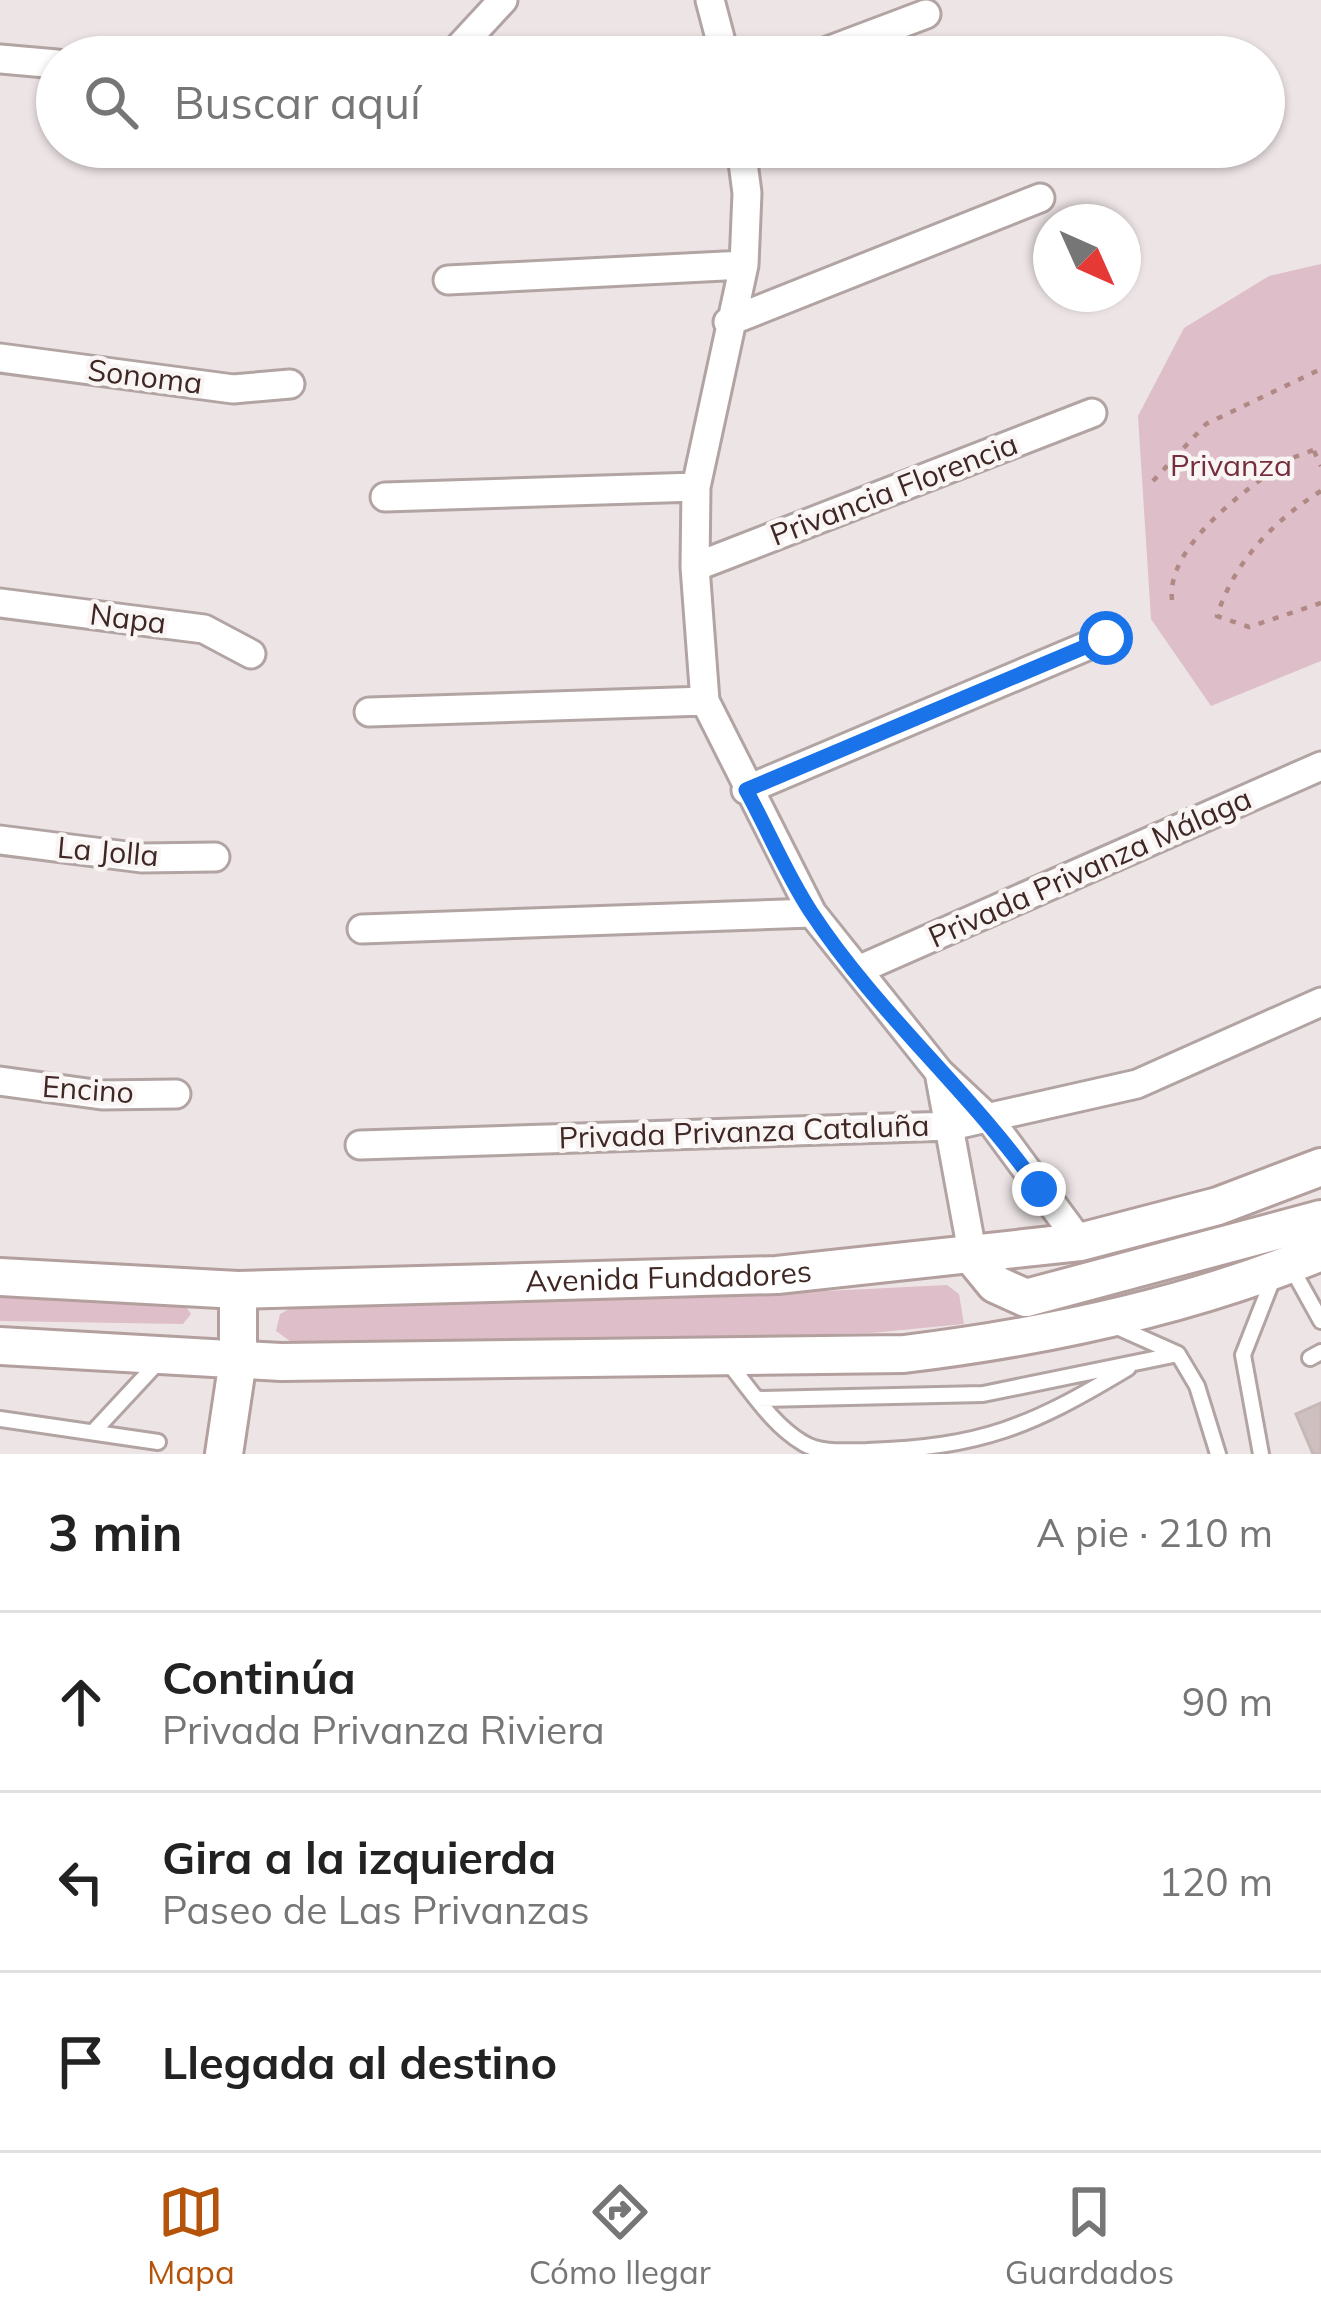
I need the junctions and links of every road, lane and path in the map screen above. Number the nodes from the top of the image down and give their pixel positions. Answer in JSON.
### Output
{"nodes":[{"id":1,"x":503,"y":0,"type":"edge"},
{"id":2,"x":710,"y":0,"type":"edge"},
{"id":3,"x":926,"y":14,"type":"dead end"},
{"id":4,"x":470,"y":36,"type":"edge"},
{"id":5,"x":719,"y":36,"type":"edge"},
{"id":6,"x":868,"y":36,"type":"edge"},
{"id":7,"x":0,"y":59,"type":"edge"},
{"id":8,"x":36,"y":62,"type":"edge"},
{"id":9,"x":744,"y":168,"type":"edge"},
{"id":10,"x":1040,"y":198,"type":"dead end"},
{"id":11,"x":744,"y":265,"type":"junction"},
{"id":12,"x":448,"y":280,"type":"dead end"},
{"id":13,"x":728,"y":322,"type":"junction"},
{"id":14,"x":0,"y":358,"type":"edge"},
{"id":15,"x":1321,"y":369,"type":"edge"},
{"id":16,"x":290,"y":384,"type":"dead end"},
{"id":17,"x":1093,"y":412,"type":"dead end"},
{"id":18,"x":1318,"y":448,"type":"edge"},
{"id":19,"x":1321,"y":466,"type":"edge"},
{"id":20,"x":1153,"y":481,"type":"dead end"},
{"id":21,"x":696,"y":487,"type":"junction"},
{"id":22,"x":1321,"y":491,"type":"edge"},
{"id":23,"x":385,"y":497,"type":"dead end"},
{"id":24,"x":695,"y":567,"type":"junction"},
{"id":25,"x":1172,"y":600,"type":"dead end"},
{"id":26,"x":0,"y":602,"type":"edge"},
{"id":27,"x":1321,"y":603,"type":"edge"},
{"id":28,"x":1106,"y":638,"type":"dead end"},
{"id":29,"x":251,"y":654,"type":"dead end"},
{"id":30,"x":705,"y":701,"type":"junction"},
{"id":31,"x":369,"y":712,"type":"dead end"},
{"id":32,"x":1321,"y":766,"type":"edge"},
{"id":33,"x":746,"y":790,"type":"junction"},
{"id":34,"x":0,"y":840,"type":"edge"},
{"id":35,"x":215,"y":857,"type":"dead end"},
{"id":36,"x":812,"y":913,"type":"junction"},
{"id":37,"x":362,"y":929,"type":"dead end"},
{"id":38,"x":858,"y":970,"type":"junction"},
{"id":39,"x":1321,"y":1002,"type":"edge"},
{"id":40,"x":939,"y":1072,"type":"junction"},
{"id":41,"x":0,"y":1082,"type":"edge"},
{"id":42,"x":176,"y":1094,"type":"dead end"},
{"id":43,"x":990,"y":1120,"type":"junction"},
{"id":44,"x":951,"y":1126,"type":"junction"},
{"id":45,"x":360,"y":1144,"type":"dead end"},
{"id":46,"x":1321,"y":1167,"type":"edge"},
{"id":47,"x":1321,"y":1219,"type":"edge"},
{"id":48,"x":1080,"y":1242,"type":"junction"},
{"id":49,"x":973,"y":1257,"type":"junction"},
{"id":50,"x":1296,"y":1263,"type":"edge"},
{"id":51,"x":0,"y":1277,"type":"edge"},
{"id":52,"x":238,"y":1290,"type":"junction"},
{"id":53,"x":1100,"y":1319,"type":"junction"},
{"id":54,"x":1321,"y":1321,"type":"edge"},
{"id":55,"x":0,"y":1346,"type":"edge"},
{"id":56,"x":1178,"y":1354,"type":"junction"},
{"id":57,"x":723,"y":1356,"type":"junction"},
{"id":58,"x":162,"y":1359,"type":"junction"},
{"id":59,"x":238,"y":1360,"type":"junction"},
{"id":60,"x":1128,"y":1368,"type":"junction"},
{"id":61,"x":758,"y":1399,"type":"junction"},
{"id":62,"x":0,"y":1419,"type":"edge"},
{"id":63,"x":95,"y":1430,"type":"junction"},
{"id":64,"x":158,"y":1442,"type":"dead end"},
{"id":65,"x":1260,"y":1449,"type":"edge"},
{"id":66,"x":1217,"y":1450,"type":"edge"},
{"id":67,"x":224,"y":1454,"type":"edge"}],
"edges":[{"from":1,"to":4,"type":"street"},
{"from":2,"to":5,"type":"street"},
{"from":3,"to":6,"type":"street"},
{"from":7,"to":8,"type":"street"},
{"from":9,"to":11,"type":"street"},
{"from":10,"to":13,"type":"street"},
{"from":11,"to":12,"type":"street"},
{"from":11,"to":13,"type":"street"},
{"from":13,"to":21,"type":"street"},
{"from":14,"to":16,"type":"street","name":"Sonoma"},
{"from":15,"to":20,"type":"path"},
{"from":17,"to":24,"type":"street","name":"Privancia Florencia"},
{"from":18,"to":19,"type":"path"},
{"from":18,"to":25,"type":"path"},
{"from":21,"to":23,"type":"street"},
{"from":21,"to":24,"type":"street"},
{"from":22,"to":27,"type":"path"},
{"from":24,"to":30,"type":"street"},
{"from":26,"to":29,"type":"street","name":"Napa"},
{"from":28,"to":33,"type":"street"},
{"from":30,"to":31,"type":"street"},
{"from":30,"to":33,"type":"street"},
{"from":32,"to":38,"type":"street","name":"Privada Privanza Málaga"},
{"from":33,"to":36,"type":"street"},
{"from":34,"to":35,"type":"street","name":"La Jolla"},
{"from":36,"to":37,"type":"street"},
{"from":36,"to":38,"type":"street"},
{"from":38,"to":40,"type":"street"},
{"from":39,"to":43,"type":"street","name":"Privada Privanza Cataluña"},
{"from":40,"to":43,"type":"street"},
{"from":40,"to":44,"type":"street"},
{"from":41,"to":42,"type":"street","name":"Encino"},
{"from":43,"to":44,"type":"street","name":"Privada Privanza Cataluña"},
{"from":43,"to":48,"type":"street"},
{"from":44,"to":45,"type":"street","name":"Privada Privanza Cataluña"},
{"from":44,"to":49,"type":"street"},
{"from":46,"to":48,"type":"main road","name":"Avenida Fundadores"},
{"from":47,"to":49,"type":"main road"},
{"from":48,"to":49,"type":"main road","name":"Avenida Fundadores"},
{"from":49,"to":52,"type":"main road","name":"Avenida Fundadores"},
{"from":50,"to":53,"type":"main road"},
{"from":50,"to":54,"type":"lane"},
{"from":50,"to":65,"type":"lane"},
{"from":51,"to":52,"type":"main road","name":"Avenida Fundadores"},
{"from":52,"to":59,"type":"main road"},
{"from":53,"to":56,"type":"lane"},
{"from":53,"to":57,"type":"main road"},
{"from":55,"to":58,"type":"main road"},
{"from":56,"to":60,"type":"lane"},
{"from":56,"to":66,"type":"lane"},
{"from":57,"to":59,"type":"main road"},
{"from":57,"to":61,"type":"lane"},
{"from":58,"to":59,"type":"main road"},
{"from":58,"to":63,"type":"lane"},
{"from":59,"to":67,"type":"main road"},
{"from":60,"to":61,"type":"lane"},
{"from":60,"to":61,"type":"lane"},
{"from":62,"to":63,"type":"lane"},
{"from":63,"to":64,"type":"lane"}]}
